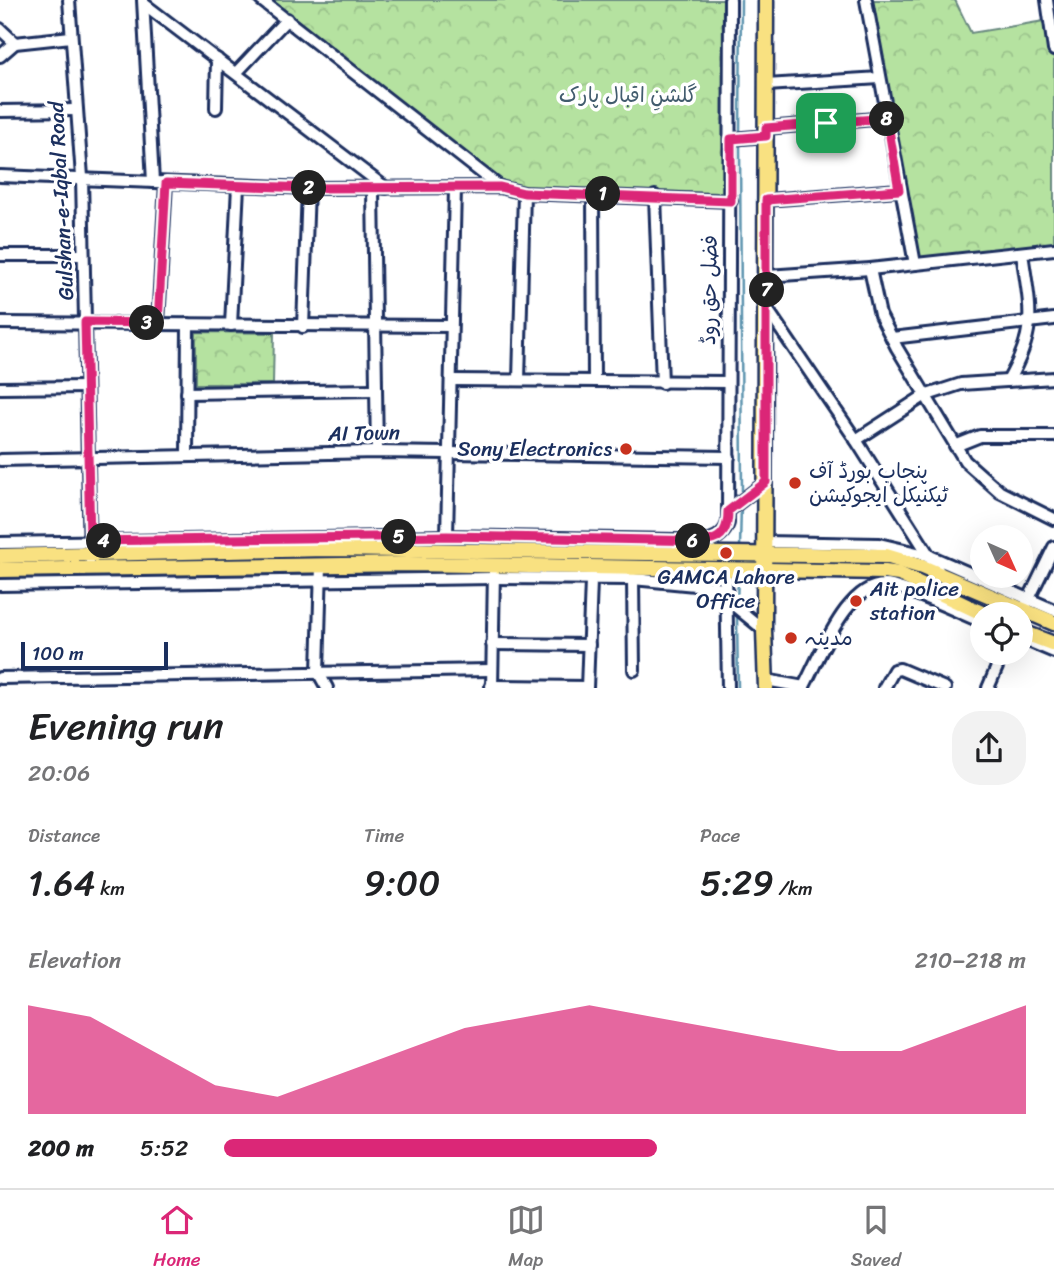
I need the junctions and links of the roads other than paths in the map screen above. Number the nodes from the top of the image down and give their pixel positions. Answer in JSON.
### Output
{"nodes":[{"id":1,"x":69,"y":0,"type":"edge"},
{"id":2,"x":261,"y":0,"type":"edge"},
{"id":3,"x":730,"y":0,"type":"edge"},
{"id":4,"x":766,"y":0,"type":"edge"},
{"id":5,"x":866,"y":0,"type":"edge"},
{"id":6,"x":1049,"y":1,"type":"edge"},
{"id":7,"x":143,"y":2,"type":"edge"},
{"id":8,"x":287,"y":19,"type":"junction"},
{"id":9,"x":0,"y":29,"type":"edge"},
{"id":10,"x":71,"y":37,"type":"junction"},
{"id":11,"x":15,"y":43,"type":"junction"},
{"id":12,"x":1054,"y":44,"type":"edge"},
{"id":13,"x":0,"y":56,"type":"edge"},
{"id":14,"x":217,"y":59,"type":"junction"},
{"id":15,"x":236,"y":73,"type":"junction"},
{"id":16,"x":880,"y":78,"type":"junction"},
{"id":17,"x":766,"y":85,"type":"junction"},
{"id":18,"x":216,"y":108,"type":"dead end"},
{"id":19,"x":76,"y":110,"type":"junction"},
{"id":20,"x":0,"y":111,"type":"edge"},
{"id":21,"x":887,"y":118,"type":"junction"},
{"id":22,"x":766,"y":132,"type":"junction"},
{"id":23,"x":733,"y":138,"type":"junction"},
{"id":24,"x":0,"y":176,"type":"edge"},
{"id":25,"x":82,"y":177,"type":"junction"},
{"id":26,"x":153,"y":182,"type":"junction"},
{"id":27,"x":166,"y":183,"type":"junction"},
{"id":28,"x":238,"y":186,"type":"junction"},
{"id":29,"x":500,"y":187,"type":"junction"},
{"id":30,"x":308,"y":188,"type":"junction"},
{"id":31,"x":373,"y":188,"type":"junction"},
{"id":32,"x":386,"y":188,"type":"junction"},
{"id":33,"x":455,"y":188,"type":"junction"},
{"id":34,"x":899,"y":190,"type":"junction"},
{"id":35,"x":524,"y":193,"type":"junction"},
{"id":36,"x":593,"y":193,"type":"junction"},
{"id":37,"x":655,"y":196,"type":"junction"},
{"id":38,"x":766,"y":200,"type":"junction"},
{"id":39,"x":731,"y":201,"type":"junction"},
{"id":40,"x":1054,"y":249,"type":"edge"},
{"id":41,"x":1022,"y":253,"type":"junction"},
{"id":42,"x":0,"y":254,"type":"edge"},
{"id":43,"x":83,"y":255,"type":"junction"},
{"id":44,"x":915,"y":264,"type":"junction"},
{"id":45,"x":870,"y":269,"type":"junction"},
{"id":46,"x":767,"y":276,"type":"junction"},
{"id":47,"x":767,"y":309,"type":"junction"},
{"id":48,"x":1054,"y":319,"type":"edge"},
{"id":49,"x":85,"y":322,"type":"junction"},
{"id":50,"x":1031,"y":322,"type":"junction"},
{"id":51,"x":0,"y":323,"type":"edge"},
{"id":52,"x":158,"y":323,"type":"junction"},
{"id":53,"x":188,"y":324,"type":"junction"},
{"id":54,"x":377,"y":324,"type":"junction"},
{"id":55,"x":231,"y":325,"type":"junction"},
{"id":56,"x":451,"y":326,"type":"junction"},
{"id":57,"x":303,"y":327,"type":"junction"},
{"id":58,"x":892,"y":338,"type":"junction"},
{"id":59,"x":1054,"y":378,"type":"edge"},
{"id":60,"x":451,"y":380,"type":"junction"},
{"id":61,"x":519,"y":380,"type":"junction"},
{"id":62,"x":594,"y":380,"type":"junction"},
{"id":63,"x":1008,"y":381,"type":"junction"},
{"id":64,"x":728,"y":382,"type":"junction"},
{"id":65,"x":662,"y":383,"type":"junction"},
{"id":66,"x":86,"y":387,"type":"junction"},
{"id":67,"x":0,"y":388,"type":"edge"},
{"id":68,"x":375,"y":390,"type":"junction"},
{"id":69,"x":187,"y":393,"type":"junction"},
{"id":70,"x":924,"y":396,"type":"junction"},
{"id":71,"x":1054,"y":436,"type":"edge"},
{"id":72,"x":856,"y":440,"type":"junction"},
{"id":73,"x":955,"y":446,"type":"junction"},
{"id":74,"x":377,"y":452,"type":"junction"},
{"id":75,"x":451,"y":452,"type":"junction"},
{"id":76,"x":187,"y":455,"type":"junction"},
{"id":77,"x":729,"y":457,"type":"junction"},
{"id":78,"x":89,"y":458,"type":"junction"},
{"id":79,"x":0,"y":460,"type":"edge"},
{"id":80,"x":766,"y":482,"type":"junction"},
{"id":81,"x":733,"y":508,"type":"junction"},
{"id":82,"x":1054,"y":519,"type":"edge"},
{"id":83,"x":447,"y":536,"type":"junction"},
{"id":84,"x":0,"y":543,"type":"edge"},
{"id":85,"x":678,"y":547,"type":"junction"},
{"id":86,"x":1054,"y":547,"type":"edge"},
{"id":87,"x":762,"y":550,"type":"junction"},
{"id":88,"x":90,"y":555,"type":"junction"},
{"id":89,"x":0,"y":556,"type":"edge"},
{"id":90,"x":930,"y":556,"type":"junction"},
{"id":91,"x":0,"y":570,"type":"edge"},
{"id":92,"x":729,"y":570,"type":"junction"},
{"id":93,"x":494,"y":571,"type":"junction"},
{"id":94,"x":758,"y":571,"type":"junction"},
{"id":95,"x":864,"y":571,"type":"junction"},
{"id":96,"x":320,"y":573,"type":"junction"},
{"id":97,"x":942,"y":576,"type":"junction"},
{"id":98,"x":633,"y":579,"type":"junction"},
{"id":99,"x":591,"y":581,"type":"junction"},
{"id":100,"x":0,"y":585,"type":"edge"},
{"id":101,"x":870,"y":586,"type":"junction"},
{"id":102,"x":728,"y":597,"type":"junction"},
{"id":103,"x":1007,"y":602,"type":"edge"},
{"id":104,"x":1012,"y":602,"type":"edge"},
{"id":105,"x":1028,"y":602,"type":"edge"},
{"id":106,"x":970,"y":607,"type":"edge"},
{"id":107,"x":1033,"y":609,"type":"edge"},
{"id":108,"x":1054,"y":610,"type":"edge"},
{"id":109,"x":1033,"y":613,"type":"edge"},
{"id":110,"x":970,"y":617,"type":"edge"},
{"id":111,"x":1054,"y":623,"type":"edge"},
{"id":112,"x":764,"y":631,"type":"junction"},
{"id":113,"x":1033,"y":636,"type":"edge"},
{"id":114,"x":1033,"y":643,"type":"edge"},
{"id":115,"x":492,"y":644,"type":"junction"},
{"id":116,"x":1054,"y":644,"type":"edge"},
{"id":117,"x":589,"y":645,"type":"junction"},
{"id":118,"x":1054,"y":652,"type":"edge"},
{"id":119,"x":998,"y":665,"type":"edge"},
{"id":120,"x":491,"y":670,"type":"junction"},
{"id":121,"x":634,"y":670,"type":"dead end"},
{"id":122,"x":318,"y":672,"type":"junction"},
{"id":123,"x":158,"y":675,"type":"junction"},
{"id":124,"x":0,"y":678,"type":"edge"},
{"id":125,"x":72,"y":682,"type":"edge"},
{"id":126,"x":766,"y":684,"type":"edge"},
{"id":127,"x":491,"y":687,"type":"edge"},
{"id":128,"x":587,"y":687,"type":"edge"},
{"id":129,"x":804,"y":687,"type":"edge"},
{"id":130,"x":943,"y":687,"type":"edge"},
{"id":131,"x":156,"y":688,"type":"edge"},
{"id":132,"x":327,"y":688,"type":"edge"},
{"id":133,"x":727,"y":688,"type":"edge"},
{"id":134,"x":884,"y":688,"type":"edge"},
{"id":135,"x":988,"y":688,"type":"edge"}],
"edges":[{"from":1,"to":10,"type":"street","name":"Gulshan-e-Iqbal Road"},
{"from":2,"to":8,"type":"street"},
{"from":3,"to":23,"type":"street","name":"فضل حق روڈ"},
{"from":4,"to":17,"type":"main road"},
{"from":5,"to":16,"type":"street"},
{"from":6,"to":12,"type":"street"},
{"from":7,"to":14,"type":"street"},
{"from":7,"to":26,"type":"street"},
{"from":8,"to":15,"type":"street"},
{"from":8,"to":29,"type":"street"},
{"from":9,"to":11,"type":"street"},
{"from":10,"to":11,"type":"street"},
{"from":10,"to":19,"type":"street","name":"Gulshan-e-Iqbal Road"},
{"from":11,"to":13,"type":"street"},
{"from":14,"to":15,"type":"street"},
{"from":14,"to":18,"type":"street"},
{"from":15,"to":32,"type":"street"},
{"from":16,"to":17,"type":"street"},
{"from":16,"to":21,"type":"street"},
{"from":17,"to":22,"type":"main road"},
{"from":19,"to":20,"type":"street"},
{"from":19,"to":25,"type":"street","name":"Gulshan-e-Iqbal Road"},
{"from":21,"to":22,"type":"street"},
{"from":21,"to":34,"type":"street"},
{"from":22,"to":23,"type":"street"},
{"from":22,"to":38,"type":"main road"},
{"from":23,"to":39,"type":"street","name":"فضل حق روڈ"},
{"from":24,"to":25,"type":"street"},
{"from":25,"to":26,"type":"street"},
{"from":25,"to":43,"type":"street","name":"Gulshan-e-Iqbal Road"},
{"from":26,"to":27,"type":"street"},
{"from":27,"to":28,"type":"street"},
{"from":27,"to":52,"type":"street"},
{"from":28,"to":30,"type":"street"},
{"from":28,"to":55,"type":"street"},
{"from":29,"to":33,"type":"street"},
{"from":29,"to":35,"type":"street"},
{"from":30,"to":31,"type":"street"},
{"from":30,"to":57,"type":"street"},
{"from":31,"to":32,"type":"street"},
{"from":31,"to":54,"type":"street"},
{"from":32,"to":33,"type":"street"},
{"from":33,"to":56,"type":"street"},
{"from":34,"to":38,"type":"street"},
{"from":34,"to":44,"type":"street"},
{"from":35,"to":36,"type":"street"},
{"from":35,"to":61,"type":"street"},
{"from":36,"to":37,"type":"street"},
{"from":36,"to":62,"type":"street"},
{"from":37,"to":39,"type":"street"},
{"from":37,"to":65,"type":"street"},
{"from":38,"to":46,"type":"main road"},
{"from":39,"to":64,"type":"street","name":"فضل حق روڈ"},
{"from":40,"to":41,"type":"street"},
{"from":41,"to":44,"type":"street"},
{"from":41,"to":50,"type":"street"},
{"from":42,"to":43,"type":"street"},
{"from":43,"to":49,"type":"street","name":"Gulshan-e-Iqbal Road"},
{"from":44,"to":45,"type":"street"},
{"from":45,"to":46,"type":"street"},
{"from":45,"to":58,"type":"street"},
{"from":46,"to":47,"type":"main road"},
{"from":47,"to":72,"type":"street"},
{"from":47,"to":80,"type":"main road"},
{"from":48,"to":50,"type":"street"},
{"from":49,"to":51,"type":"street"},
{"from":49,"to":52,"type":"street"},
{"from":49,"to":66,"type":"street","name":"Gulshan-e-Iqbal Road"},
{"from":50,"to":58,"type":"street"},
{"from":50,"to":63,"type":"street"},
{"from":52,"to":53,"type":"street"},
{"from":53,"to":55,"type":"street"},
{"from":53,"to":69,"type":"street"},
{"from":54,"to":56,"type":"street"},
{"from":54,"to":57,"type":"street"},
{"from":54,"to":68,"type":"street"},
{"from":55,"to":57,"type":"street"},
{"from":56,"to":60,"type":"street"},
{"from":58,"to":70,"type":"street"},
{"from":59,"to":63,"type":"street"},
{"from":60,"to":61,"type":"street"},
{"from":60,"to":75,"type":"street"},
{"from":61,"to":62,"type":"street"},
{"from":62,"to":65,"type":"street"},
{"from":63,"to":70,"type":"street"},
{"from":64,"to":65,"type":"street"},
{"from":64,"to":77,"type":"street","name":"فضل حق روڈ"},
{"from":66,"to":67,"type":"street"},
{"from":66,"to":78,"type":"street","name":"Gulshan-e-Iqbal Road"},
{"from":68,"to":69,"type":"street"},
{"from":68,"to":74,"type":"street"},
{"from":69,"to":76,"type":"street"},
{"from":70,"to":72,"type":"street"},
{"from":70,"to":73,"type":"street"},
{"from":71,"to":73,"type":"street"},
{"from":72,"to":90,"type":"street"},
{"from":73,"to":82,"type":"street"},
{"from":74,"to":75,"type":"street","name":"AI Town"},
{"from":74,"to":76,"type":"street","name":"AI Town"},
{"from":75,"to":77,"type":"street","name":"AI Town"},
{"from":75,"to":83,"type":"street"},
{"from":76,"to":78,"type":"street","name":"AI Town"},
{"from":77,"to":81,"type":"street","name":"فضل حق روڈ"},
{"from":78,"to":79,"type":"street","name":"AI Town"},
{"from":78,"to":88,"type":"street","name":"Gulshan-e-Iqbal Road"},
{"from":80,"to":81,"type":"street"},
{"from":80,"to":87,"type":"main road"},
{"from":81,"to":85,"type":"street","name":"فضل حق روڈ"},
{"from":83,"to":85,"type":"street"},
{"from":83,"to":88,"type":"street"},
{"from":84,"to":88,"type":"street"},
{"from":85,"to":87,"type":"main road"},
{"from":85,"to":88,"type":"main road"},
{"from":86,"to":105,"type":"street"},
{"from":87,"to":90,"type":"street"},
{"from":87,"to":94,"type":"main road"},
{"from":87,"to":97,"type":"main road"},
{"from":88,"to":89,"type":"main road"},
{"from":88,"to":91,"type":"main road"},
{"from":88,"to":96,"type":"main road"},
{"from":90,"to":97,"type":"street"},
{"from":90,"to":104,"type":"street"},
{"from":92,"to":93,"type":"main road"},
{"from":92,"to":94,"type":"main road"},
{"from":92,"to":102,"type":"street"},
{"from":93,"to":96,"type":"main road"},
{"from":93,"to":99,"type":"street"},
{"from":93,"to":115,"type":"street"},
{"from":94,"to":95,"type":"main road"},
{"from":94,"to":112,"type":"main road"},
{"from":95,"to":101,"type":"street"},
{"from":95,"to":106,"type":"main road"},
{"from":96,"to":100,"type":"street"},
{"from":96,"to":122,"type":"street"},
{"from":97,"to":103,"type":"main road"},
{"from":98,"to":99,"type":"street"},
{"from":98,"to":102,"type":"street"},
{"from":98,"to":121,"type":"street"},
{"from":99,"to":117,"type":"street"},
{"from":101,"to":110,"type":"street"},
{"from":101,"to":129,"type":"street"},
{"from":102,"to":112,"type":"street"},
{"from":102,"to":133,"type":"street"},
{"from":107,"to":108,"type":"street"},
{"from":109,"to":111,"type":"main road"},
{"from":112,"to":126,"type":"main road"},
{"from":113,"to":116,"type":"main road"},
{"from":114,"to":118,"type":"street"},
{"from":115,"to":117,"type":"street"},
{"from":115,"to":120,"type":"street"},
{"from":117,"to":128,"type":"street"},
{"from":119,"to":135,"type":"street"},
{"from":120,"to":122,"type":"street"},
{"from":120,"to":127,"type":"street"},
{"from":122,"to":123,"type":"street"},
{"from":122,"to":132,"type":"street"},
{"from":123,"to":125,"type":"street"},
{"from":123,"to":131,"type":"street"},
{"from":124,"to":125,"type":"street"},
{"from":126,"to":129,"type":"street"},
{"from":127,"to":128,"type":"street"},
{"from":130,"to":134,"type":"street"}]}
